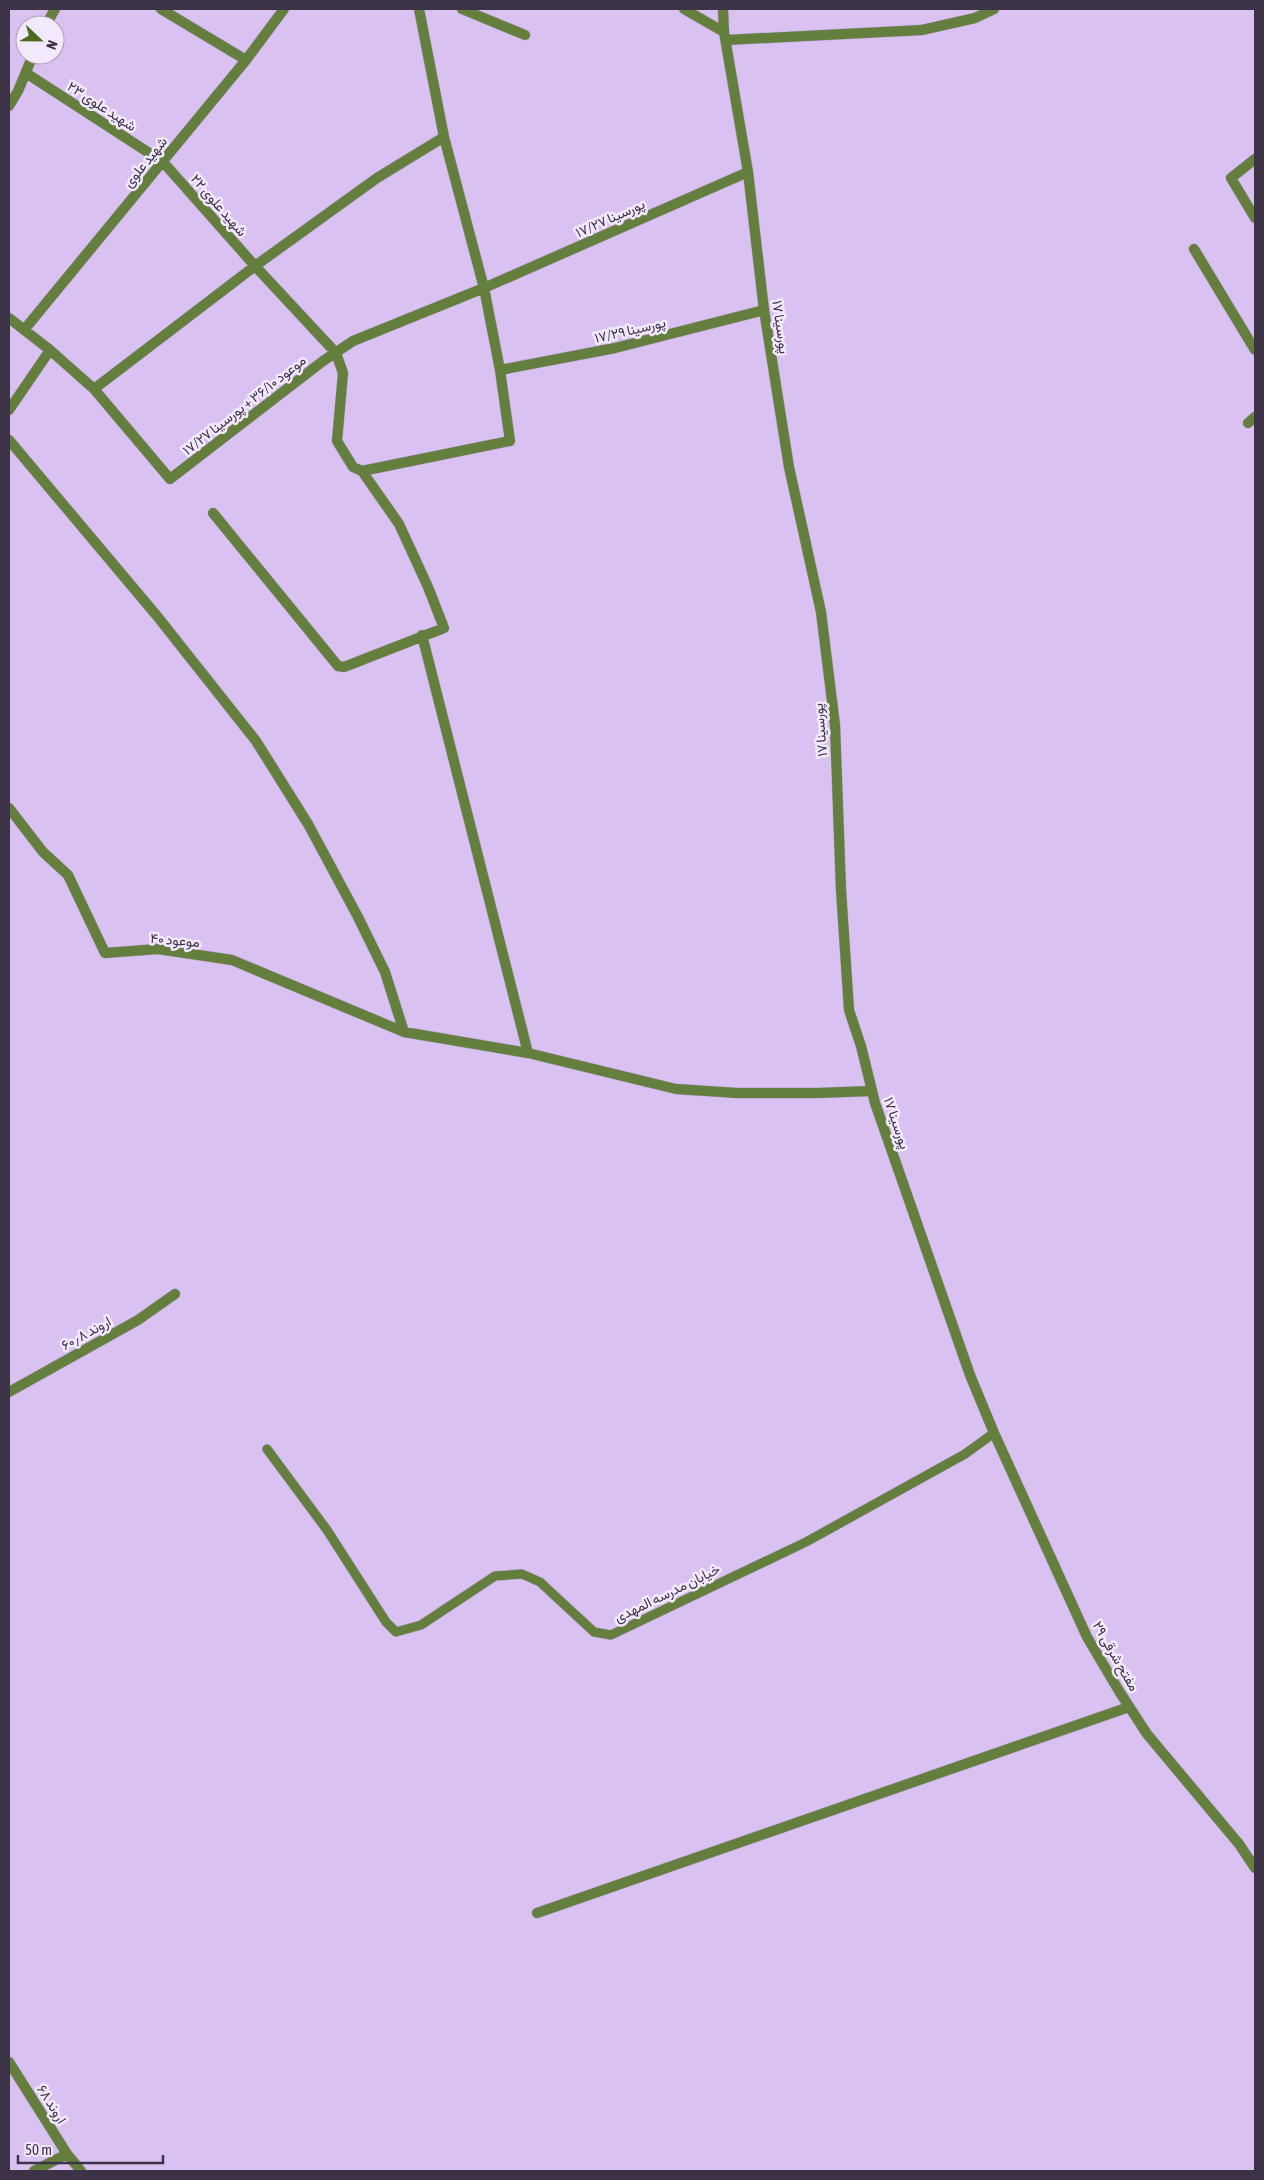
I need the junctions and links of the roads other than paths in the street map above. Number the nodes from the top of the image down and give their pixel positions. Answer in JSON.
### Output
{"nodes":[{"id":1,"x":162,"y":9,"type":"edge"},
{"id":2,"x":284,"y":9,"type":"edge"},
{"id":3,"x":419,"y":9,"type":"edge"},
{"id":4,"x":462,"y":9,"type":"edge"},
{"id":5,"x":684,"y":9,"type":"edge"},
{"id":6,"x":723,"y":9,"type":"edge"},
{"id":7,"x":994,"y":9,"type":"edge"},
{"id":8,"x":525,"y":35,"type":"dead end"},
{"id":9,"x":725,"y":36,"type":"junction"},
{"id":10,"x":246,"y":60,"type":"junction"},
{"id":11,"x":29,"y":65,"type":"edge"},
{"id":12,"x":26,"y":73,"type":"junction"},
{"id":13,"x":9,"y":106,"type":"edge"},
{"id":14,"x":444,"y":137,"type":"junction"},
{"id":15,"x":1255,"y":159,"type":"edge"},
{"id":16,"x":163,"y":162,"type":"junction"},
{"id":17,"x":748,"y":172,"type":"junction"},
{"id":18,"x":1255,"y":218,"type":"edge"},
{"id":19,"x":1194,"y":249,"type":"dead end"},
{"id":20,"x":255,"y":266,"type":"junction"},
{"id":21,"x":484,"y":288,"type":"junction"},
{"id":22,"x":764,"y":310,"type":"junction"},
{"id":23,"x":9,"y":318,"type":"edge"},
{"id":24,"x":24,"y":330,"type":"junction"},
{"id":25,"x":50,"y":350,"type":"junction"},
{"id":26,"x":1255,"y":350,"type":"edge"},
{"id":27,"x":336,"y":353,"type":"junction"},
{"id":28,"x":500,"y":370,"type":"junction"},
{"id":29,"x":94,"y":389,"type":"junction"},
{"id":30,"x":9,"y":410,"type":"edge"},
{"id":31,"x":9,"y":440,"type":"edge"},
{"id":32,"x":362,"y":472,"type":"junction"},
{"id":33,"x":213,"y":513,"type":"dead end"},
{"id":34,"x":422,"y":635,"type":"junction"},
{"id":35,"x":9,"y":808,"type":"edge"},
{"id":36,"x":404,"y":1032,"type":"junction"},
{"id":37,"x":528,"y":1053,"type":"junction"},
{"id":38,"x":872,"y":1091,"type":"junction"},
{"id":39,"x":175,"y":1294,"type":"dead end"},
{"id":40,"x":9,"y":1392,"type":"edge"},
{"id":41,"x":994,"y":1432,"type":"junction"},
{"id":42,"x":268,"y":1449,"type":"dead end"},
{"id":43,"x":1129,"y":1707,"type":"junction"},
{"id":44,"x":1255,"y":1868,"type":"edge"},
{"id":45,"x":537,"y":1913,"type":"dead end"},
{"id":46,"x":9,"y":2062,"type":"edge"},
{"id":47,"x":68,"y":2154,"type":"junction"},
{"id":48,"x":34,"y":2171,"type":"edge"},
{"id":49,"x":81,"y":2171,"type":"edge"}],
"edges":[{"from":1,"to":10,"type":"street"},
{"from":2,"to":10,"type":"street","name":"شهید علوی"},
{"from":3,"to":14,"type":"street"},
{"from":4,"to":8,"type":"street"},
{"from":5,"to":9,"type":"street"},
{"from":6,"to":9,"type":"street","name":"پورسینا ۱۷"},
{"from":7,"to":9,"type":"street"},
{"from":9,"to":17,"type":"street","name":"پورسینا ۱۷"},
{"from":10,"to":16,"type":"street","name":"شهید علوی"},
{"from":11,"to":12,"type":"street"},
{"from":12,"to":13,"type":"street"},
{"from":12,"to":16,"type":"street","name":"شهید علوی ۲۳"},
{"from":14,"to":20,"type":"street"},
{"from":14,"to":21,"type":"street"},
{"from":15,"to":18,"type":"street"},
{"from":16,"to":20,"type":"street","name":"شهید علوی ۲۲"},
{"from":16,"to":24,"type":"street","name":"شهید علوی"},
{"from":17,"to":21,"type":"street","name":"پورسینا ۱۷/۲۷"},
{"from":17,"to":22,"type":"street","name":"پورسینا ۱۷"},
{"from":19,"to":26,"type":"street"},
{"from":20,"to":27,"type":"street","name":"شهید علوی ۲۲"},
{"from":20,"to":29,"type":"street"},
{"from":21,"to":27,"type":"street","name":"پورسینا ۱۷/۲۷"},
{"from":21,"to":28,"type":"street"},
{"from":22,"to":28,"type":"street","name":"پورسینا ۱۷/۲۹"},
{"from":22,"to":38,"type":"street","name":"پورسینا ۱۷"},
{"from":23,"to":24,"type":"street"},
{"from":24,"to":25,"type":"street"},
{"from":25,"to":29,"type":"street"},
{"from":25,"to":30,"type":"street"},
{"from":27,"to":29,"type":"street","name":"موعود ۳۶/۱۰ + پورسینا ۱۷/۲۷"},
{"from":27,"to":32,"type":"street"},
{"from":28,"to":32,"type":"street"},
{"from":31,"to":36,"type":"street"},
{"from":32,"to":34,"type":"street"},
{"from":33,"to":34,"type":"street"},
{"from":34,"to":37,"type":"street"},
{"from":35,"to":36,"type":"street","name":"موعود ۴۰"},
{"from":36,"to":37,"type":"street"},
{"from":37,"to":38,"type":"street"},
{"from":38,"to":41,"type":"street","name":"پورسینا ۱۷"},
{"from":39,"to":40,"type":"street","name":"اروند ۶۰٫۸"},
{"from":41,"to":42,"type":"lane","name":"خیابان مدرسه المهدی"},
{"from":41,"to":43,"type":"street","name":"مفتح شرقی ۲۹"},
{"from":43,"to":44,"type":"street","name":"مفتح شرقی ۲۹"},
{"from":43,"to":45,"type":"street"},
{"from":46,"to":47,"type":"street","name":"اروند ۶۸"},
{"from":47,"to":48,"type":"street"},
{"from":47,"to":49,"type":"street","name":"اروند ۶۸"}]}
